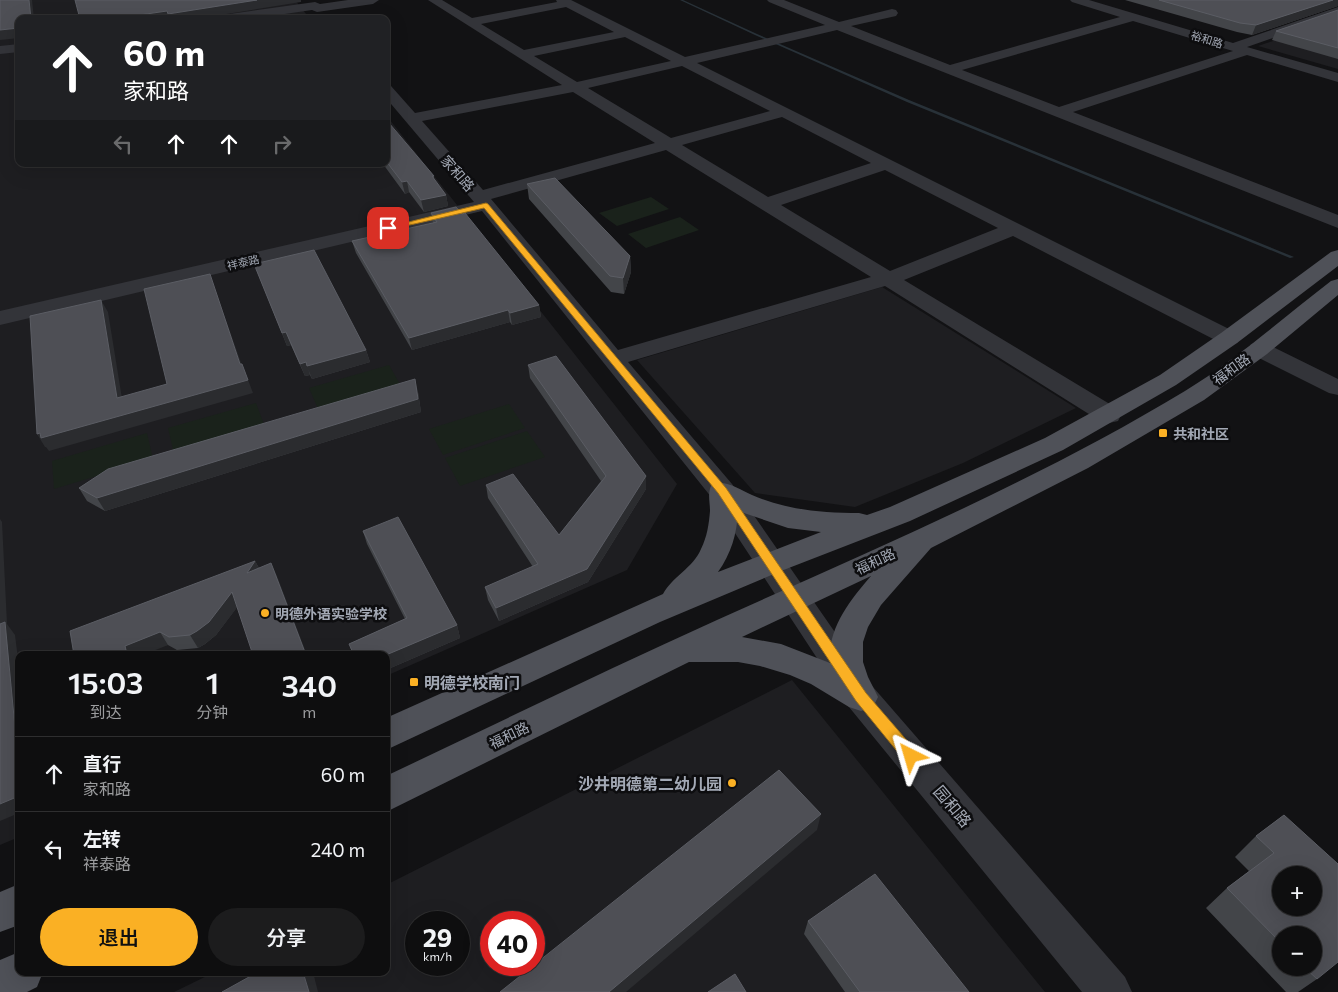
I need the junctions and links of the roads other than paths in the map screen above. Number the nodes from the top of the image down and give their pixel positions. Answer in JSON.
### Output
{"nodes":[{"id":1,"x":374,"y":0,"type":"edge"},
{"id":2,"x":434,"y":0,"type":"edge"},
{"id":3,"x":777,"y":0,"type":"edge"},
{"id":4,"x":1076,"y":0,"type":"edge"},
{"id":5,"x":565,"y":2,"type":"edge"},
{"id":6,"x":314,"y":5,"type":"edge"},
{"id":7,"x":1338,"y":11,"type":"edge"},
{"id":8,"x":892,"y":13,"type":"dead end"},
{"id":9,"x":249,"y":15,"type":"edge"},
{"id":10,"x":323,"y":15,"type":"edge"},
{"id":11,"x":1134,"y":17,"type":"junction"},
{"id":12,"x":470,"y":22,"type":"junction"},
{"id":13,"x":838,"y":26,"type":"junction"},
{"id":14,"x":626,"y":32,"type":"junction"},
{"id":15,"x":15,"y":48,"type":"edge"},
{"id":16,"x":1239,"y":49,"type":"junction"},
{"id":17,"x":0,"y":50,"type":"edge"},
{"id":18,"x":523,"y":54,"type":"junction"},
{"id":19,"x":684,"y":62,"type":"junction"},
{"id":20,"x":948,"y":69,"type":"junction"},
{"id":21,"x":1338,"y":78,"type":"edge"},
{"id":22,"x":576,"y":87,"type":"junction"},
{"id":23,"x":390,"y":94,"type":"edge"},
{"id":24,"x":784,"y":112,"type":"junction"},
{"id":25,"x":1059,"y":112,"type":"junction"},
{"id":26,"x":411,"y":118,"type":"junction"},
{"id":27,"x":669,"y":144,"type":"junction"},
{"id":28,"x":886,"y":164,"type":"junction"},
{"id":29,"x":482,"y":201,"type":"junction"},
{"id":30,"x":766,"y":204,"type":"junction"},
{"id":31,"x":1338,"y":222,"type":"edge"},
{"id":32,"x":1014,"y":229,"type":"junction"},
{"id":33,"x":1338,"y":256,"type":"edge"},
{"id":34,"x":888,"y":278,"type":"junction"},
{"id":35,"x":1338,"y":285,"type":"edge"},
{"id":36,"x":0,"y":318,"type":"edge"},
{"id":37,"x":1229,"y":338,"type":"junction"},
{"id":38,"x":1259,"y":349,"type":"junction"},
{"id":39,"x":613,"y":359,"type":"junction"},
{"id":40,"x":1338,"y":388,"type":"edge"},
{"id":41,"x":1109,"y":414,"type":"junction"},
{"id":42,"x":722,"y":490,"type":"junction"},
{"id":43,"x":884,"y":520,"type":"junction"},
{"id":44,"x":924,"y":539,"type":"junction"},
{"id":45,"x":770,"y":563,"type":"junction"},
{"id":46,"x":794,"y":598,"type":"junction"},
{"id":47,"x":649,"y":614,"type":"junction"},
{"id":48,"x":678,"y":652,"type":"junction"},
{"id":49,"x":861,"y":697,"type":"junction"},
{"id":50,"x":390,"y":733,"type":"edge"},
{"id":51,"x":390,"y":793,"type":"edge"},
{"id":52,"x":15,"y":906,"type":"edge"},
{"id":53,"x":0,"y":912,"type":"edge"},
{"id":54,"x":15,"y":976,"type":"edge"},
{"id":55,"x":0,"y":983,"type":"edge"},
{"id":56,"x":1110,"y":992,"type":"edge"}],
"edges":[{"from":1,"to":6,"type":"street"},
{"from":2,"to":12,"type":"street"},
{"from":3,"to":13,"type":"street"},
{"from":4,"to":11,"type":"street","name":"裕和路"},
{"from":5,"to":12,"type":"street"},
{"from":5,"to":14,"type":"street"},
{"from":6,"to":9,"type":"street"},
{"from":6,"to":10,"type":"street"},
{"from":7,"to":16,"type":"street"},
{"from":8,"to":13,"type":"street"},
{"from":11,"to":16,"type":"street","name":"裕和路"},
{"from":11,"to":20,"type":"street"},
{"from":12,"to":18,"type":"street"},
{"from":13,"to":19,"type":"street"},
{"from":13,"to":20,"type":"street"},
{"from":14,"to":18,"type":"street"},
{"from":14,"to":19,"type":"street"},
{"from":15,"to":17,"type":"street"},
{"from":16,"to":21,"type":"street","name":"裕和路"},
{"from":16,"to":25,"type":"street"},
{"from":18,"to":22,"type":"street"},
{"from":19,"to":22,"type":"street"},
{"from":19,"to":24,"type":"street"},
{"from":20,"to":25,"type":"street"},
{"from":22,"to":26,"type":"street"},
{"from":22,"to":27,"type":"street"},
{"from":23,"to":26,"type":"street","name":"家和路"},
{"from":24,"to":27,"type":"street","name":"祥泰路"},
{"from":24,"to":28,"type":"street"},
{"from":25,"to":31,"type":"street"},
{"from":26,"to":29,"type":"street","name":"家和路"},
{"from":27,"to":29,"type":"street","name":"祥泰路"},
{"from":27,"to":30,"type":"street"},
{"from":28,"to":30,"type":"street"},
{"from":28,"to":32,"type":"street"},
{"from":29,"to":36,"type":"street","name":"祥泰路"},
{"from":29,"to":39,"type":"street","name":"家和路"},
{"from":30,"to":34,"type":"street"},
{"from":32,"to":34,"type":"street"},
{"from":32,"to":37,"type":"street"},
{"from":33,"to":37,"type":"main road","name":"福和路"},
{"from":34,"to":39,"type":"street"},
{"from":34,"to":41,"type":"street"},
{"from":35,"to":38,"type":"main road","name":"福和路"},
{"from":37,"to":41,"type":"main road","name":"福和路"},
{"from":38,"to":40,"type":"street"},
{"from":38,"to":44,"type":"main road","name":"福和路"},
{"from":39,"to":42,"type":"street","name":"家和路"},
{"from":41,"to":43,"type":"main road","name":"福和路"},
{"from":42,"to":43,"type":"main road"},
{"from":42,"to":45,"type":"street","name":"家和路"},
{"from":42,"to":47,"type":"main road"},
{"from":43,"to":45,"type":"main road","name":"福和路"},
{"from":44,"to":46,"type":"main road","name":"福和路"},
{"from":44,"to":49,"type":"main road"},
{"from":45,"to":46,"type":"street","name":"园和路"},
{"from":45,"to":47,"type":"main road","name":"福和路"},
{"from":46,"to":48,"type":"main road","name":"福和路"},
{"from":46,"to":49,"type":"street","name":"园和路"},
{"from":47,"to":50,"type":"main road","name":"福和路"},
{"from":48,"to":49,"type":"main road"},
{"from":48,"to":51,"type":"main road","name":"福和路"},
{"from":49,"to":56,"type":"street","name":"园和路"},
{"from":52,"to":53,"type":"main road"},
{"from":54,"to":55,"type":"main road"}]}
